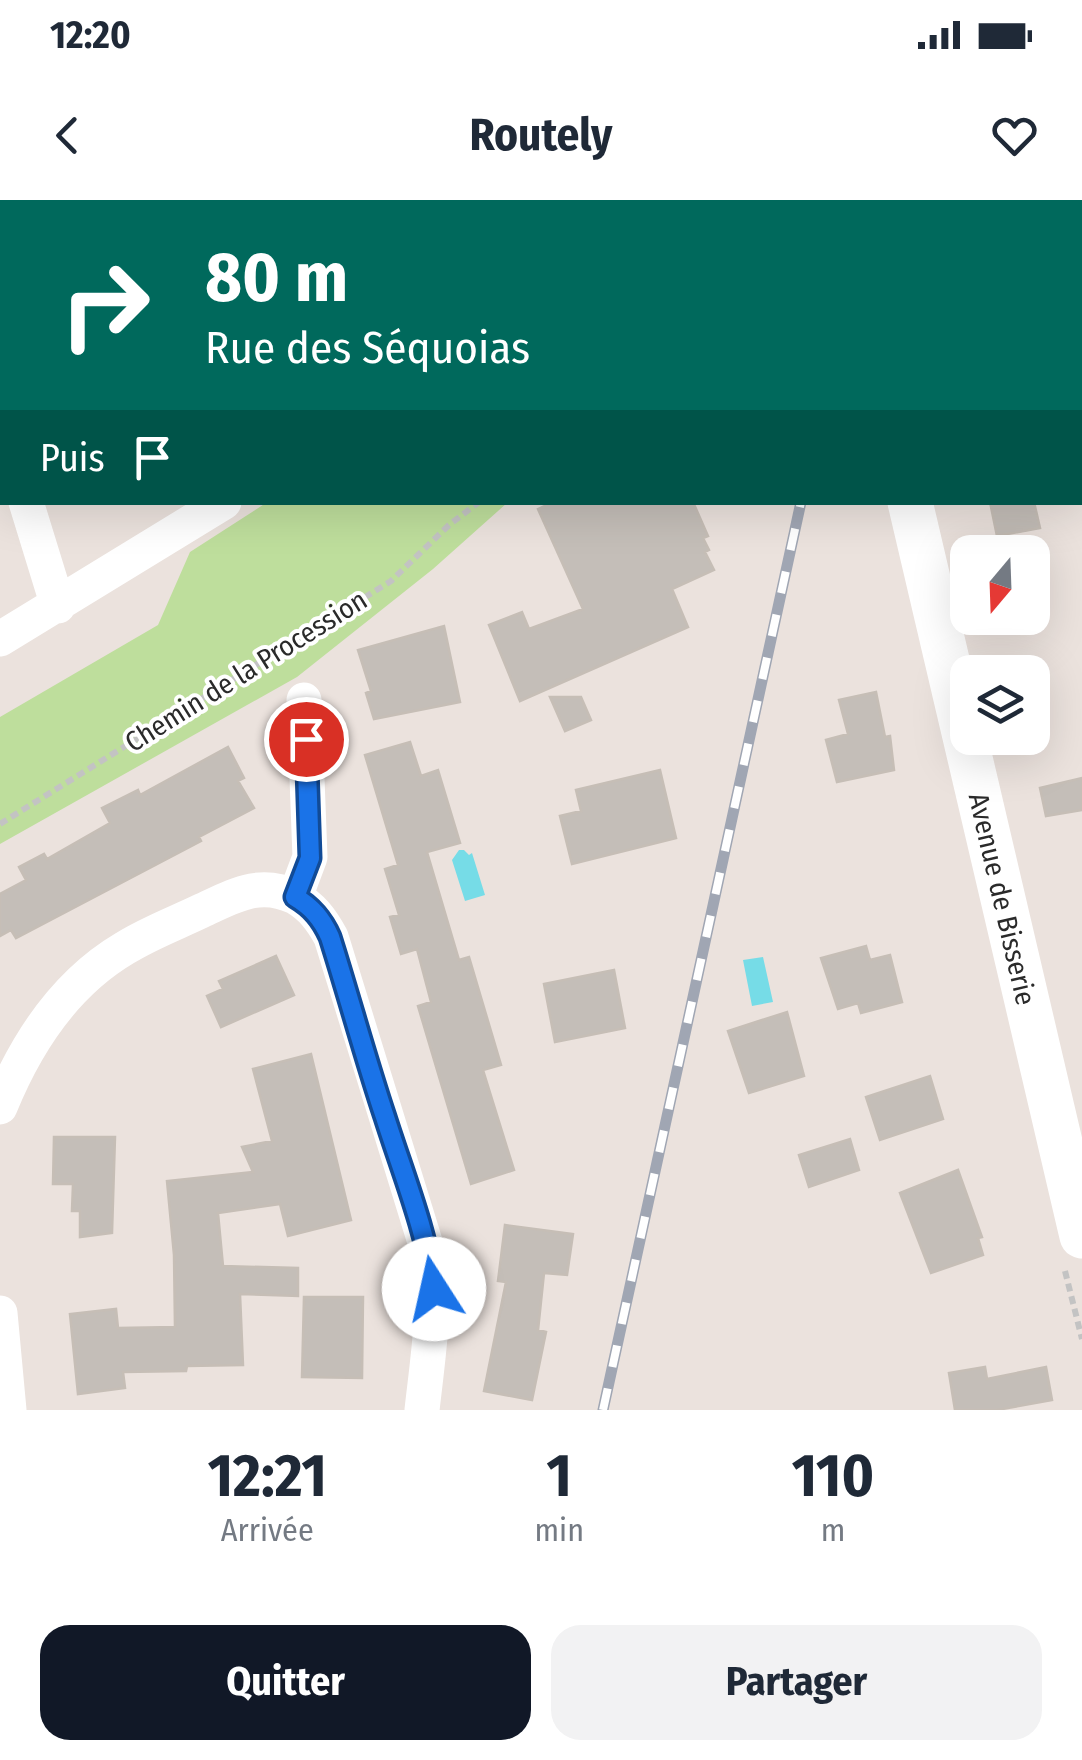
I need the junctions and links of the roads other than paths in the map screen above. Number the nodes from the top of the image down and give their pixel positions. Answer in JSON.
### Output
{"nodes":[{"id":1,"x":27,"y":505,"type":"edge"},
{"id":2,"x":219,"y":505,"type":"edge"},
{"id":3,"x":911,"y":505,"type":"edge"},
{"id":4,"x":58,"y":606,"type":"junction"},
{"id":5,"x":0,"y":640,"type":"edge"},
{"id":6,"x":304,"y":700,"type":"dead end"},
{"id":7,"x":295,"y":897,"type":"junction"},
{"id":8,"x":0,"y":1107,"type":"edge"},
{"id":9,"x":1082,"y":1236,"type":"edge"},
{"id":10,"x":0,"y":1313,"type":"edge"},
{"id":11,"x":10,"y":1410,"type":"edge"},
{"id":12,"x":422,"y":1410,"type":"edge"}],
"edges":[{"from":1,"to":4,"type":"street"},
{"from":2,"to":4,"type":"street"},
{"from":3,"to":9,"type":"street","name":"Avenue de Bisserie"},
{"from":4,"to":5,"type":"street"},
{"from":6,"to":7,"type":"street"},
{"from":7,"to":8,"type":"street"},
{"from":7,"to":12,"type":"street"},
{"from":10,"to":11,"type":"street"}]}
